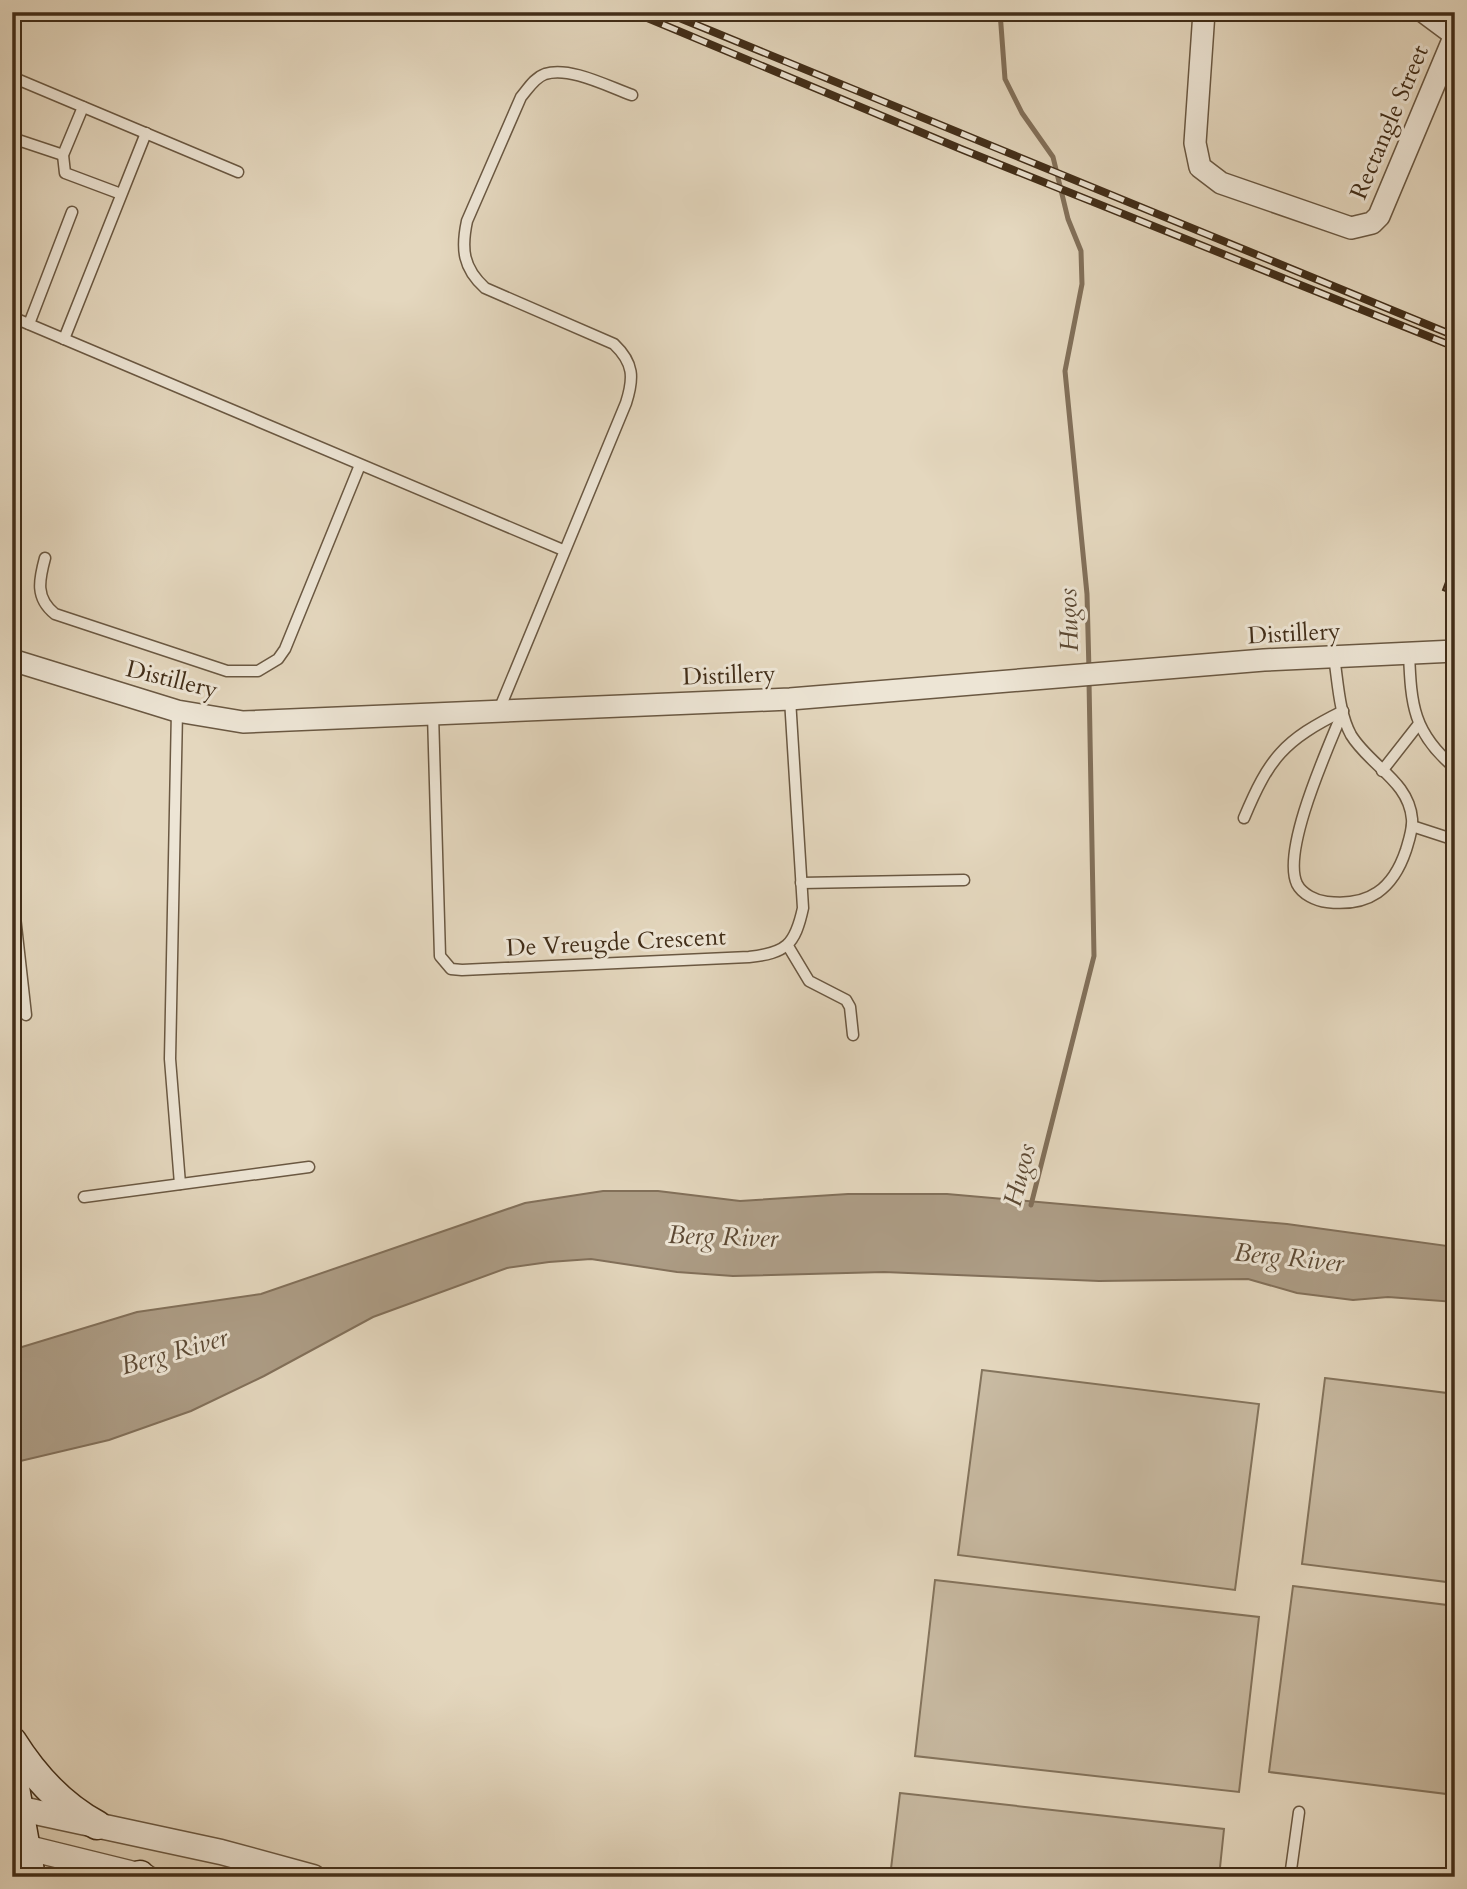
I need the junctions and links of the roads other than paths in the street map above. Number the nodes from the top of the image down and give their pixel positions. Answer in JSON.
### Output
{"nodes":[{"id":1,"x":1204,"y":12,"type":"edge"},
{"id":2,"x":1424,"y":12,"type":"edge"},
{"id":3,"x":1455,"y":35,"type":"edge"},
{"id":4,"x":12,"y":78,"type":"edge"},
{"id":5,"x":632,"y":95,"type":"dead end"},
{"id":6,"x":83,"y":107,"type":"junction"},
{"id":7,"x":146,"y":133,"type":"junction"},
{"id":8,"x":12,"y":138,"type":"edge"},
{"id":9,"x":63,"y":155,"type":"junction"},
{"id":10,"x":238,"y":172,"type":"dead end"},
{"id":11,"x":121,"y":194,"type":"junction"},
{"id":12,"x":72,"y":212,"type":"dead end"},
{"id":13,"x":12,"y":317,"type":"edge"},
{"id":14,"x":29,"y":324,"type":"junction"},
{"id":15,"x":64,"y":339,"type":"junction"},
{"id":16,"x":360,"y":466,"type":"junction"},
{"id":17,"x":563,"y":550,"type":"junction"},
{"id":18,"x":46,"y":558,"type":"dead end"},
{"id":19,"x":1455,"y":651,"type":"edge"},
{"id":20,"x":1409,"y":653,"type":"junction"},
{"id":21,"x":1334,"y":657,"type":"junction"},
{"id":22,"x":12,"y":660,"type":"edge"},
{"id":23,"x":790,"y":699,"type":"junction"},
{"id":24,"x":499,"y":710,"type":"junction"},
{"id":25,"x":177,"y":711,"type":"junction"},
{"id":26,"x":1343,"y":711,"type":"junction"},
{"id":27,"x":433,"y":714,"type":"junction"},
{"id":28,"x":1418,"y":725,"type":"junction"},
{"id":29,"x":1455,"y":768,"type":"edge"},
{"id":30,"x":1381,"y":771,"type":"junction"},
{"id":31,"x":1244,"y":818,"type":"dead end"},
{"id":32,"x":1412,"y":826,"type":"junction"},
{"id":33,"x":1455,"y":840,"type":"edge"},
{"id":34,"x":964,"y":880,"type":"dead end"},
{"id":35,"x":801,"y":883,"type":"junction"},
{"id":36,"x":12,"y":890,"type":"edge"},
{"id":37,"x":788,"y":946,"type":"junction"},
{"id":38,"x":26,"y":1016,"type":"dead end"},
{"id":39,"x":853,"y":1035,"type":"dead end"},
{"id":40,"x":309,"y":1167,"type":"dead end"},
{"id":41,"x":180,"y":1184,"type":"junction"},
{"id":42,"x":84,"y":1198,"type":"dead end"},
{"id":43,"x":12,"y":1741,"type":"edge"},
{"id":44,"x":12,"y":1772,"type":"edge"},
{"id":45,"x":16,"y":1807,"type":"edge"},
{"id":46,"x":1299,"y":1812,"type":"dead end"},
{"id":47,"x":97,"y":1825,"type":"junction"},
{"id":48,"x":20,"y":1846,"type":"edge"},
{"id":49,"x":141,"y":1876,"type":"edge"},
{"id":50,"x":32,"y":1877,"type":"edge"},
{"id":51,"x":313,"y":1877,"type":"edge"},
{"id":52,"x":1290,"y":1877,"type":"edge"}],
"edges":[{"from":1,"to":3,"type":"street","name":"Rectangle Street"},
{"from":2,"to":3,"type":"street"},
{"from":4,"to":6,"type":"lane"},
{"from":5,"to":17,"type":"lane"},
{"from":6,"to":7,"type":"lane"},
{"from":6,"to":9,"type":"lane"},
{"from":7,"to":10,"type":"lane"},
{"from":7,"to":11,"type":"lane"},
{"from":8,"to":9,"type":"lane"},
{"from":9,"to":11,"type":"lane"},
{"from":11,"to":15,"type":"lane"},
{"from":12,"to":14,"type":"lane"},
{"from":13,"to":14,"type":"lane"},
{"from":14,"to":15,"type":"lane"},
{"from":15,"to":16,"type":"lane"},
{"from":16,"to":17,"type":"lane"},
{"from":16,"to":18,"type":"lane"},
{"from":17,"to":24,"type":"lane"},
{"from":19,"to":20,"type":"street","name":"Distillery"},
{"from":20,"to":21,"type":"street","name":"Distillery"},
{"from":20,"to":28,"type":"lane"},
{"from":21,"to":23,"type":"street","name":"Distillery"},
{"from":21,"to":26,"type":"lane"},
{"from":22,"to":25,"type":"street","name":"Distillery"},
{"from":23,"to":24,"type":"street","name":"Distillery"},
{"from":23,"to":35,"type":"lane"},
{"from":24,"to":27,"type":"street","name":"Distillery"},
{"from":25,"to":27,"type":"street","name":"Distillery"},
{"from":25,"to":41,"type":"lane"},
{"from":26,"to":30,"type":"lane"},
{"from":26,"to":31,"type":"lane"},
{"from":26,"to":32,"type":"lane"},
{"from":27,"to":37,"type":"lane","name":"De Vreugde Crescent"},
{"from":28,"to":29,"type":"lane"},
{"from":28,"to":30,"type":"lane"},
{"from":30,"to":32,"type":"lane"},
{"from":32,"to":33,"type":"lane"},
{"from":34,"to":35,"type":"lane"},
{"from":35,"to":37,"type":"lane"},
{"from":36,"to":38,"type":"lane"},
{"from":37,"to":39,"type":"lane"},
{"from":40,"to":41,"type":"lane"},
{"from":41,"to":42,"type":"lane"},
{"from":43,"to":47,"type":"main road"},
{"from":44,"to":45,"type":"main road"},
{"from":45,"to":47,"type":"street"},
{"from":45,"to":48,"type":"main road"},
{"from":46,"to":52,"type":"lane"},
{"from":47,"to":51,"type":"street"},
{"from":48,"to":49,"type":"street"},
{"from":48,"to":50,"type":"main road"}]}
